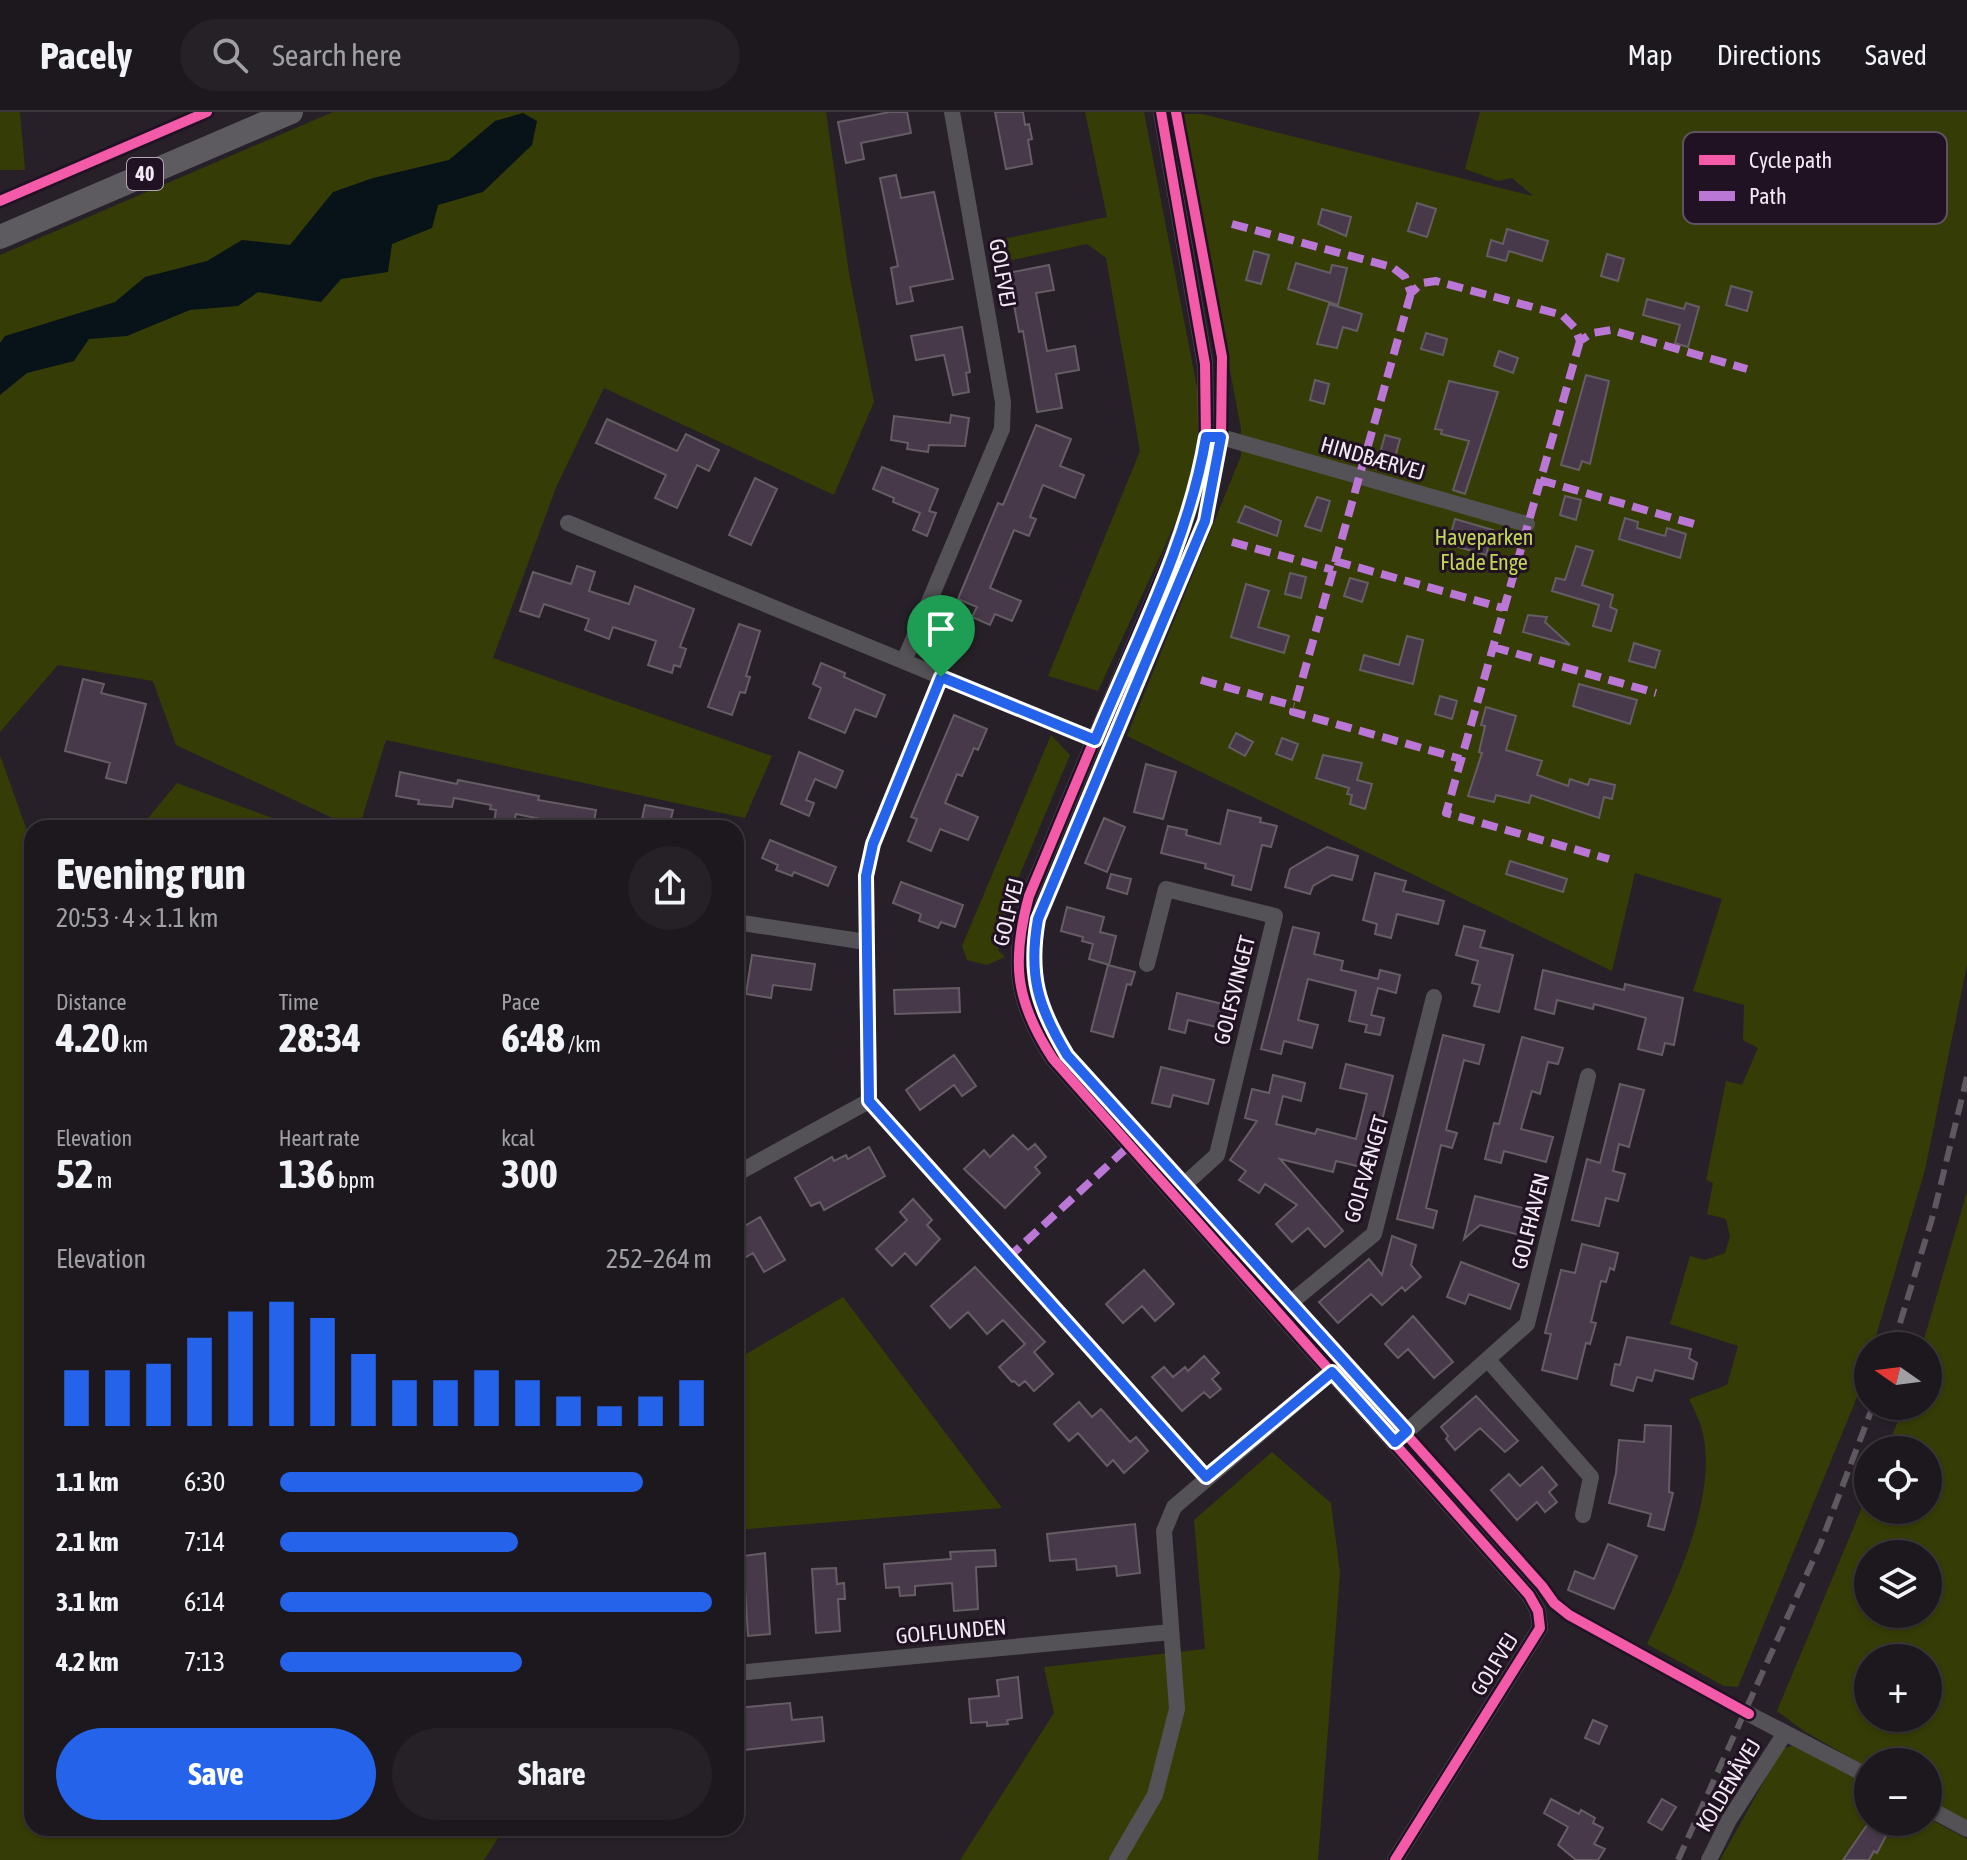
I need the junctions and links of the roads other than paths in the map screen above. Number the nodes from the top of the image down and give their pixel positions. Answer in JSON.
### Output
{"nodes":[{"id":1,"x":291,"y":112,"type":"edge"},
{"id":2,"x":952,"y":112,"type":"edge"},
{"id":3,"x":1161,"y":112,"type":"edge"},
{"id":4,"x":0,"y":237,"type":"edge"},
{"id":5,"x":1206,"y":437,"type":"junction"},
{"id":6,"x":568,"y":523,"type":"dead end"},
{"id":7,"x":1527,"y":524,"type":"dead end"},
{"id":8,"x":904,"y":661,"type":"junction"},
{"id":9,"x":941,"y":677,"type":"junction"},
{"id":10,"x":1095,"y":740,"type":"junction"},
{"id":11,"x":744,"y":923,"type":"edge"},
{"id":12,"x":866,"y":942,"type":"junction"},
{"id":13,"x":1147,"y":964,"type":"dead end"},
{"id":14,"x":1434,"y":997,"type":"dead end"},
{"id":15,"x":1588,"y":1076,"type":"dead end"},
{"id":16,"x":869,"y":1101,"type":"junction"},
{"id":17,"x":744,"y":1170,"type":"edge"},
{"id":18,"x":1174,"y":1194,"type":"junction"},
{"id":19,"x":1278,"y":1313,"type":"junction"},
{"id":20,"x":1488,"y":1360,"type":"junction"},
{"id":21,"x":1332,"y":1372,"type":"junction"},
{"id":22,"x":1395,"y":1442,"type":"junction"},
{"id":23,"x":1206,"y":1477,"type":"junction"},
{"id":24,"x":1583,"y":1515,"type":"dead end"},
{"id":25,"x":1171,"y":1632,"type":"junction"},
{"id":26,"x":744,"y":1672,"type":"edge"},
{"id":27,"x":1749,"y":1714,"type":"dead end"},
{"id":28,"x":1785,"y":1733,"type":"junction"},
{"id":29,"x":1854,"y":1769,"type":"edge"},
{"id":30,"x":1942,"y":1816,"type":"edge"},
{"id":31,"x":1967,"y":1829,"type":"edge"},
{"id":32,"x":1117,"y":1860,"type":"edge"},
{"id":33,"x":1395,"y":1860,"type":"edge"},
{"id":34,"x":1709,"y":1860,"type":"edge"}],
"edges":[{"from":1,"to":4,"type":"main road","number":"40"},
{"from":2,"to":8,"type":"street","name":"GOLFVEJ"},
{"from":3,"to":5,"type":"street","name":"GOLFVEJ"},
{"from":5,"to":7,"type":"street","name":"HINDBÆRVEJ"},
{"from":5,"to":10,"type":"street","name":"GOLFVEJ"},
{"from":6,"to":8,"type":"street"},
{"from":8,"to":9,"type":"street"},
{"from":9,"to":10,"type":"street"},
{"from":9,"to":12,"type":"street"},
{"from":10,"to":18,"type":"street","name":"GOLFVEJ"},
{"from":11,"to":12,"type":"street"},
{"from":12,"to":16,"type":"street"},
{"from":13,"to":18,"type":"street","name":"GOLFSVINGET"},
{"from":14,"to":19,"type":"street","name":"GOLFVÆNGET"},
{"from":15,"to":20,"type":"street","name":"GOLFHAVEN"},
{"from":16,"to":17,"type":"street"},
{"from":16,"to":23,"type":"street"},
{"from":18,"to":19,"type":"street","name":"GOLFVEJ"},
{"from":19,"to":21,"type":"street","name":"GOLFVEJ"},
{"from":20,"to":22,"type":"street","name":"GOLFHAVEN"},
{"from":20,"to":24,"type":"street"},
{"from":21,"to":22,"type":"street","name":"GOLFVEJ"},
{"from":21,"to":23,"type":"street"},
{"from":22,"to":33,"type":"street","name":"GOLFVEJ"},
{"from":23,"to":25,"type":"street"},
{"from":25,"to":26,"type":"street","name":"GOLFLUNDEN"},
{"from":25,"to":32,"type":"street"},
{"from":27,"to":28,"type":"street"},
{"from":28,"to":29,"type":"street"},
{"from":28,"to":34,"type":"street","name":"KOLDENÅVEJ"},
{"from":30,"to":31,"type":"street"}]}
